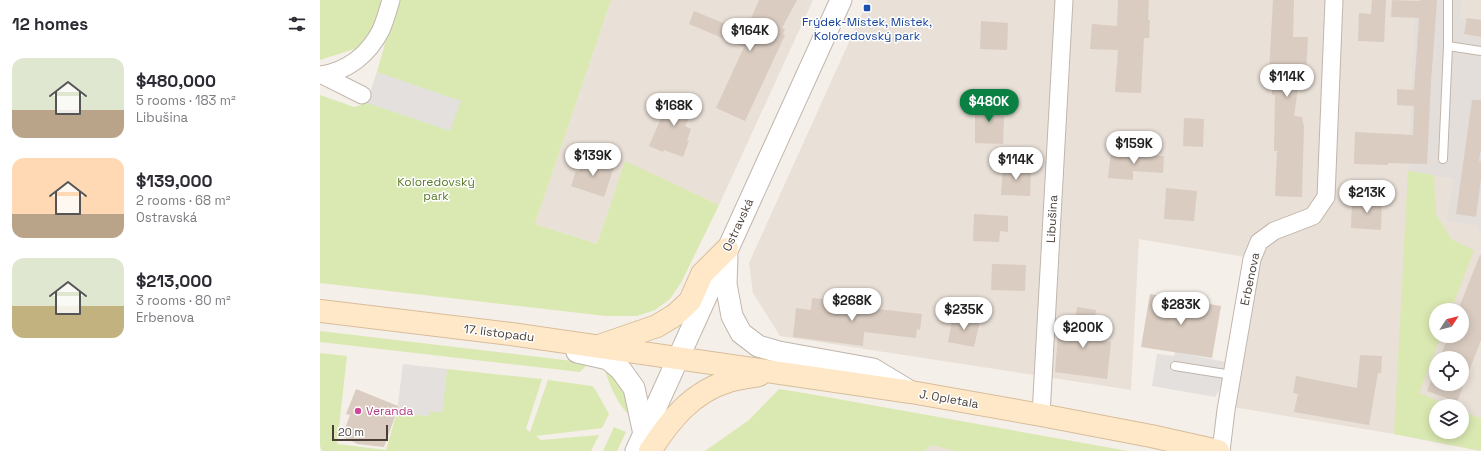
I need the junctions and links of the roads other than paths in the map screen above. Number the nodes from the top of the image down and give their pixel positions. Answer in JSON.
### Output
{"nodes":[{"id":1,"x":391,"y":0,"type":"edge"},
{"id":2,"x":841,"y":0,"type":"edge"},
{"id":3,"x":1064,"y":0,"type":"edge"},
{"id":4,"x":1334,"y":0,"type":"edge"},
{"id":5,"x":1448,"y":0,"type":"edge"},
{"id":6,"x":1448,"y":46,"type":"junction"},
{"id":7,"x":1481,"y":51,"type":"edge"},
{"id":8,"x":321,"y":75,"type":"edge"},
{"id":9,"x":362,"y":95,"type":"dead end"},
{"id":10,"x":1443,"y":160,"type":"dead end"},
{"id":11,"x":727,"y":249,"type":"junction"},
{"id":12,"x":320,"y":311,"type":"edge"},
{"id":13,"x":511,"y":334,"type":"junction"},
{"id":14,"x":599,"y":346,"type":"junction"},
{"id":15,"x":678,"y":358,"type":"junction"},
{"id":16,"x":1175,"y":366,"type":"dead end"},
{"id":17,"x":774,"y":372,"type":"junction"},
{"id":18,"x":1232,"y":375,"type":"junction"},
{"id":19,"x":911,"y":392,"type":"junction"},
{"id":20,"x":1041,"y":415,"type":"junction"},
{"id":21,"x":643,"y":445,"type":"edge"},
{"id":22,"x":1219,"y":451,"type":"edge"}],
"edges":[{"from":1,"to":8,"type":"street"},
{"from":2,"to":11,"type":"street","name":"Ostravská"},
{"from":3,"to":20,"type":"street","name":"Libušina"},
{"from":4,"to":18,"type":"street","name":"Erbenova"},
{"from":5,"to":6,"type":"lane"},
{"from":6,"to":7,"type":"lane"},
{"from":6,"to":10,"type":"lane"},
{"from":8,"to":9,"type":"street"},
{"from":11,"to":14,"type":"main road"},
{"from":11,"to":15,"type":"street","name":"Ostravská"},
{"from":11,"to":19,"type":"street"},
{"from":12,"to":13,"type":"main road","name":"17. listopadu"},
{"from":13,"to":14,"type":"main road","name":"17. listopadu"},
{"from":13,"to":21,"type":"street"},
{"from":14,"to":15,"type":"main road","name":"17. listopadu"},
{"from":15,"to":17,"type":"main road","name":"J. Opletala"},
{"from":15,"to":21,"type":"street","name":"Ostravská"},
{"from":16,"to":18,"type":"lane"},
{"from":17,"to":19,"type":"main road","name":"J. Opletala"},
{"from":17,"to":21,"type":"main road"},
{"from":18,"to":22,"type":"street","name":"Erbenova"},
{"from":19,"to":20,"type":"main road","name":"J. Opletala"},
{"from":20,"to":22,"type":"main road","name":"J. Opletala"}]}
